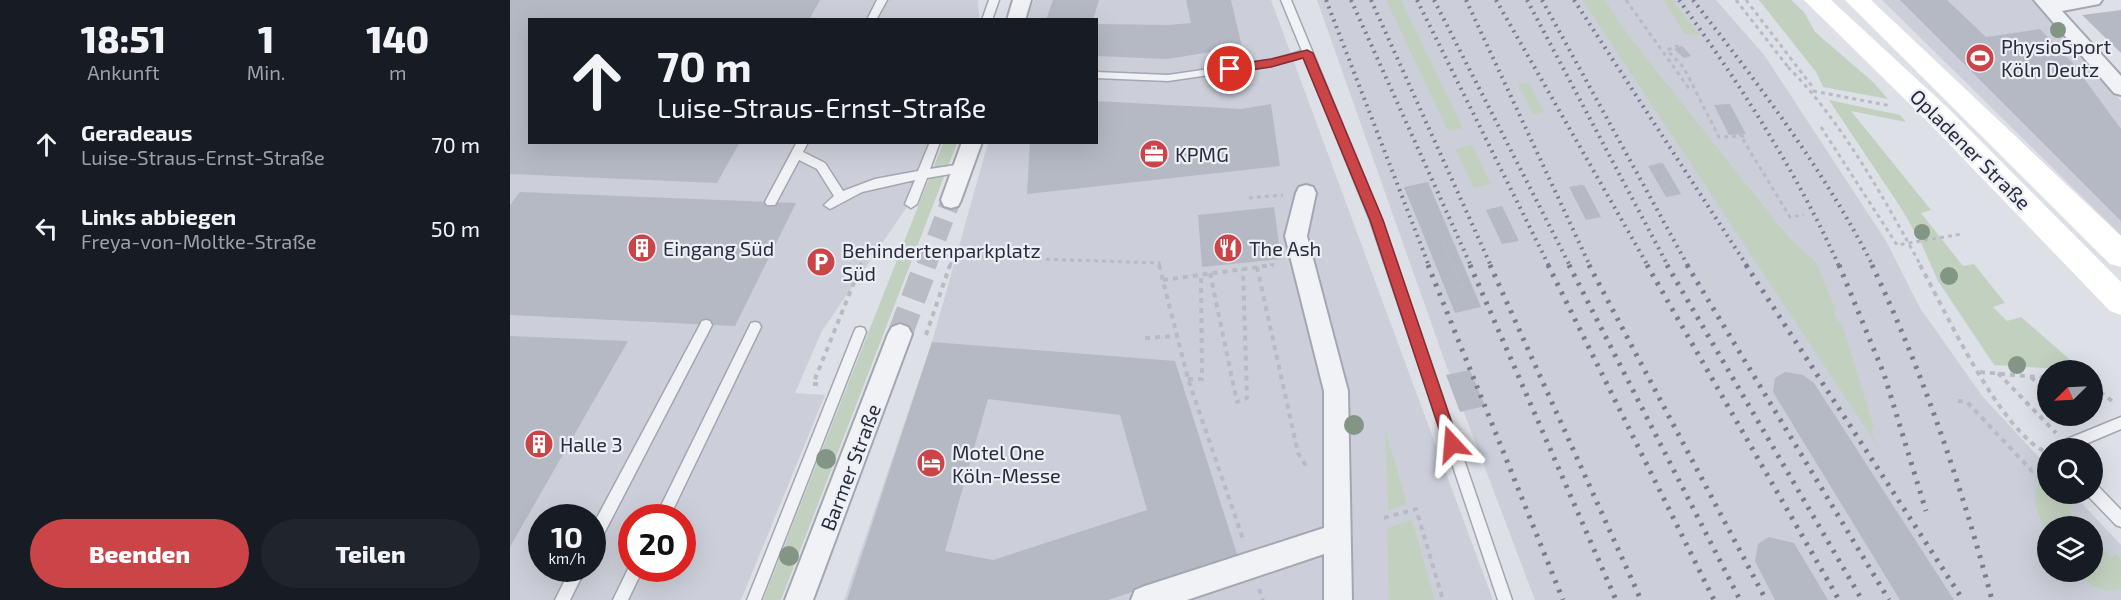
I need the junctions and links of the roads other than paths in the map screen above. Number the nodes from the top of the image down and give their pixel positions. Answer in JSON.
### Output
{"nodes":[{"id":1,"x":882,"y":0,"type":"edge"},
{"id":2,"x":994,"y":0,"type":"edge"},
{"id":3,"x":1022,"y":0,"type":"edge"},
{"id":4,"x":1286,"y":0,"type":"edge"},
{"id":5,"x":1816,"y":0,"type":"edge"},
{"id":6,"x":1857,"y":0,"type":"edge"},
{"id":7,"x":2093,"y":0,"type":"edge"},
{"id":8,"x":2046,"y":3,"type":"edge"},
{"id":9,"x":872,"y":18,"type":"edge"},
{"id":10,"x":988,"y":18,"type":"edge"},
{"id":11,"x":1018,"y":18,"type":"edge"},
{"id":12,"x":1851,"y":34,"type":"junction"},
{"id":13,"x":1307,"y":53,"type":"junction"},
{"id":14,"x":1098,"y":75,"type":"edge"},
{"id":15,"x":1941,"y":80,"type":"junction"},
{"id":16,"x":2121,"y":88,"type":"edge"},
{"id":17,"x":802,"y":144,"type":"edge"},
{"id":18,"x":934,"y":144,"type":"edge"},
{"id":19,"x":971,"y":144,"type":"edge"},
{"id":20,"x":797,"y":154,"type":"junction"},
{"id":21,"x":962,"y":168,"type":"junction"},
{"id":22,"x":922,"y":176,"type":"junction"},
{"id":23,"x":1306,"y":193,"type":"road end"},
{"id":24,"x":840,"y":196,"type":"junction"},
{"id":25,"x":951,"y":200,"type":"tunnel mouth"},
{"id":26,"x":771,"y":202,"type":"dead end"},
{"id":27,"x":911,"y":204,"type":"dead end"},
{"id":28,"x":830,"y":205,"type":"dead end"},
{"id":29,"x":2121,"y":255,"type":"edge"},
{"id":30,"x":2120,"y":301,"type":"edge"},
{"id":31,"x":706,"y":325,"type":"dead end"},
{"id":32,"x":755,"y":327,"type":"dead end"},
{"id":33,"x":860,"y":332,"type":"dead end"},
{"id":34,"x":900,"y":334,"type":"tunnel mouth"},
{"id":35,"x":2121,"y":423,"type":"edge"},
{"id":36,"x":2088,"y":438,"type":"edge"},
{"id":37,"x":2103,"y":501,"type":"edge"},
{"id":38,"x":669,"y":504,"type":"edge"},
{"id":39,"x":606,"y":515,"type":"edge"},
{"id":40,"x":2121,"y":520,"type":"edge"},
{"id":41,"x":1337,"y":537,"type":"junction"},
{"id":42,"x":572,"y":582,"type":"edge"},
{"id":43,"x":629,"y":582,"type":"edge"},
{"id":44,"x":562,"y":600,"type":"edge"},
{"id":45,"x":621,"y":600,"type":"edge"},
{"id":46,"x":754,"y":600,"type":"edge"},
{"id":47,"x":799,"y":600,"type":"edge"},
{"id":48,"x":1145,"y":600,"type":"edge"},
{"id":49,"x":1338,"y":600,"type":"edge"},
{"id":50,"x":1505,"y":600,"type":"edge"}],
"edges":[{"from":1,"to":9,"type":"lane"},
{"from":2,"to":10,"type":"lane"},
{"from":3,"to":11,"type":"street"},
{"from":4,"to":13,"type":"lane"},
{"from":5,"to":12,"type":"main road","name":"Opladener Straße"},
{"from":6,"to":15,"type":"main road","name":"Opladener Straße"},
{"from":7,"to":8,"type":"street"},
{"from":8,"to":16,"type":"street"},
{"from":12,"to":15,"type":"main road"},
{"from":12,"to":30,"type":"main road","name":"Opladener Straße"},
{"from":13,"to":14,"type":"lane"},
{"from":13,"to":50,"type":"lane"},
{"from":15,"to":29,"type":"main road","name":"Opladener Straße"},
{"from":17,"to":20,"type":"lane"},
{"from":18,"to":22,"type":"lane"},
{"from":19,"to":21,"type":"street"},
{"from":20,"to":24,"type":"lane"},
{"from":20,"to":26,"type":"lane"},
{"from":21,"to":22,"type":"lane"},
{"from":21,"to":25,"type":"street"},
{"from":22,"to":24,"type":"lane"},
{"from":22,"to":27,"type":"lane"},
{"from":23,"to":41,"type":"street"},
{"from":24,"to":28,"type":"lane"},
{"from":31,"to":39,"type":"lane"},
{"from":32,"to":38,"type":"lane"},
{"from":33,"to":46,"type":"lane"},
{"from":34,"to":47,"type":"street","name":"Barmer Straße"},
{"from":35,"to":36,"type":"lane"},
{"from":37,"to":40,"type":"lane"},
{"from":41,"to":48,"type":"street"},
{"from":41,"to":49,"type":"street"},
{"from":42,"to":44,"type":"lane"},
{"from":43,"to":45,"type":"lane"}]}
